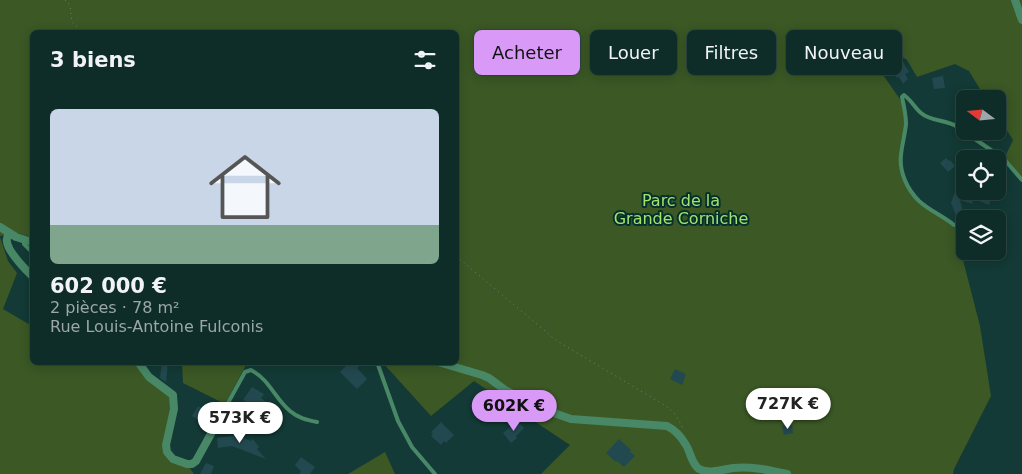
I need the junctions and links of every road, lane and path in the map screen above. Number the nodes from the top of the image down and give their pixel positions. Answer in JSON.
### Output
{"nodes":[{"id":1,"x":66,"y":0,"type":"edge"},
{"id":2,"x":1015,"y":0,"type":"edge"},
{"id":3,"x":1022,"y":20,"type":"edge"},
{"id":4,"x":81,"y":30,"type":"edge"},
{"id":5,"x":1022,"y":180,"type":"edge"},
{"id":6,"x":954,"y":225,"type":"dead end"},
{"id":7,"x":0,"y":227,"type":"edge"},
{"id":8,"x":9,"y":234,"type":"junction"},
{"id":9,"x":24,"y":240,"type":"junction"},
{"id":10,"x":30,"y":242,"type":"edge"},
{"id":11,"x":30,"y":250,"type":"edge"},
{"id":12,"x":459,"y":258,"type":"edge"},
{"id":13,"x":30,"y":274,"type":"edge"},
{"id":14,"x":140,"y":365,"type":"edge"},
{"id":15,"x":378,"y":365,"type":"edge"},
{"id":16,"x":448,"y":365,"type":"edge"},
{"id":17,"x":223,"y":412,"type":"joint"},
{"id":18,"x":317,"y":422,"type":"dead end"},
{"id":19,"x":687,"y":446,"type":"junction"},
{"id":20,"x":742,"y":467,"type":"junction"},
{"id":21,"x":435,"y":474,"type":"edge"},
{"id":22,"x":734,"y":474,"type":"edge"},
{"id":23,"x":786,"y":474,"type":"edge"}],
"edges":[{"from":1,"to":4,"type":"path"},
{"from":2,"to":3,"type":"street"},
{"from":5,"to":6,"type":"lane"},
{"from":7,"to":8,"type":"street"},
{"from":8,"to":9,"type":"street"},
{"from":8,"to":13,"type":"street"},
{"from":9,"to":10,"type":"street"},
{"from":9,"to":11,"type":"lane"},
{"from":12,"to":19,"type":"path"},
{"from":14,"to":17,"type":"street"},
{"from":15,"to":21,"type":"lane"},
{"from":16,"to":19,"type":"street"},
{"from":17,"to":18,"type":"lane"},
{"from":19,"to":20,"type":"street"},
{"from":20,"to":22,"type":"street"},
{"from":20,"to":23,"type":"street"}]}
